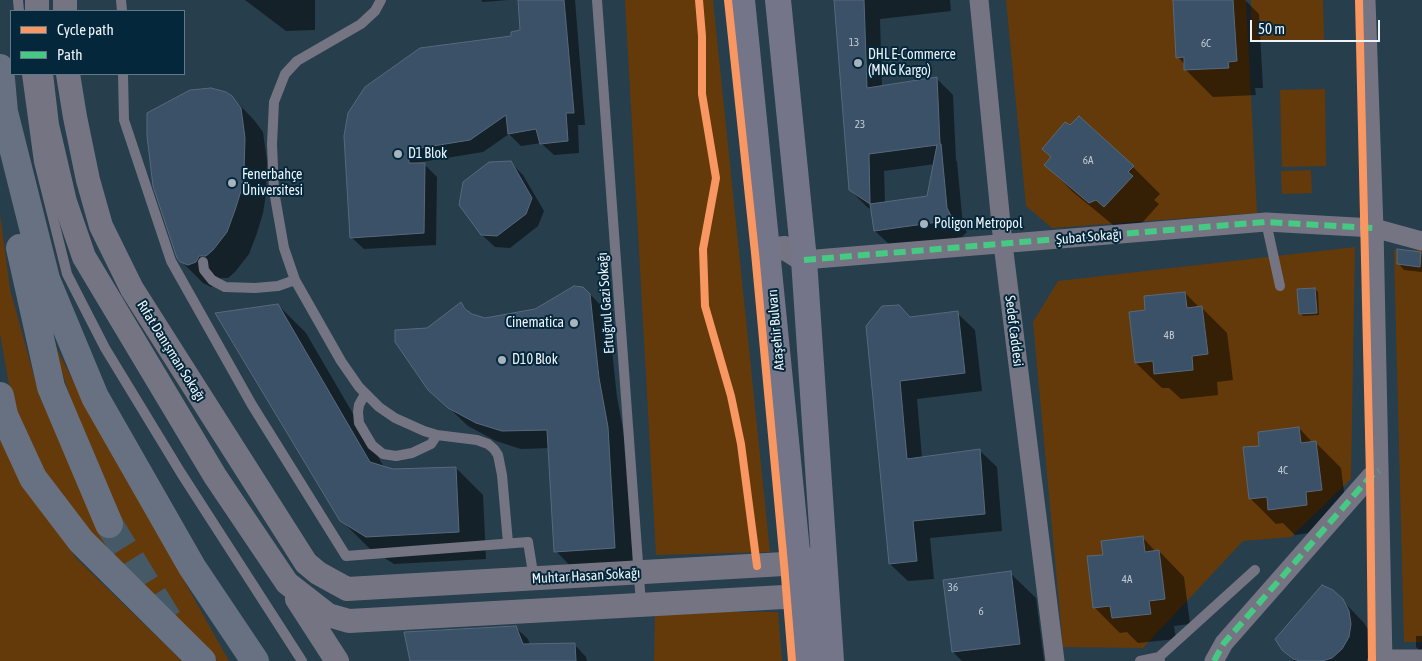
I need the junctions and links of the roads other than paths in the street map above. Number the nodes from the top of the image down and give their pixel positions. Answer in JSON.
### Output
{"nodes":[{"id":1,"x":381,"y":0,"type":"edge"},
{"id":2,"x":596,"y":0,"type":"edge"},
{"id":3,"x":742,"y":0,"type":"edge"},
{"id":4,"x":778,"y":0,"type":"edge"},
{"id":5,"x":979,"y":0,"type":"edge"},
{"id":6,"x":1366,"y":0,"type":"edge"},
{"id":7,"x":0,"y":68,"type":"edge"},
{"id":8,"x":27,"y":75,"type":"edge"},
{"id":9,"x":41,"y":75,"type":"edge"},
{"id":10,"x":68,"y":75,"type":"edge"},
{"id":11,"x":123,"y":75,"type":"edge"},
{"id":12,"x":0,"y":151,"type":"edge"},
{"id":13,"x":1266,"y":222,"type":"junction"},
{"id":14,"x":1374,"y":228,"type":"junction"},
{"id":15,"x":1422,"y":241,"type":"edge"},
{"id":16,"x":1003,"y":244,"type":"junction"},
{"id":17,"x":768,"y":250,"type":"junction"},
{"id":18,"x":804,"y":260,"type":"junction"},
{"id":19,"x":203,"y":262,"type":"dead end"},
{"id":20,"x":296,"y":280,"type":"junction"},
{"id":21,"x":1280,"y":286,"type":"dead end"},
{"id":22,"x":365,"y":394,"type":"junction"},
{"id":23,"x":0,"y":396,"type":"edge"},
{"id":24,"x":437,"y":435,"type":"junction"},
{"id":25,"x":1378,"y":471,"type":"junction"},
{"id":26,"x":109,"y":524,"type":"tunnel mouth"},
{"id":27,"x":508,"y":543,"type":"junction"},
{"id":28,"x":824,"y":559,"type":"junction"},
{"id":29,"x":798,"y":561,"type":"junction"},
{"id":30,"x":1255,"y":570,"type":"dead end"},
{"id":31,"x":639,"y":573,"type":"junction"},
{"id":32,"x":534,"y":579,"type":"junction"},
{"id":33,"x":287,"y":583,"type":"junction"},
{"id":34,"x":347,"y":589,"type":"junction"},
{"id":35,"x":814,"y":595,"type":"junction"},
{"id":36,"x":641,"y":604,"type":"junction"},
{"id":37,"x":328,"y":616,"type":"junction"},
{"id":38,"x":332,"y":653,"type":"edge"},
{"id":39,"x":1160,"y":659,"type":"edge"},
{"id":40,"x":1422,"y":659,"type":"edge"},
{"id":41,"x":1381,"y":660,"type":"edge"},
{"id":42,"x":202,"y":661,"type":"edge"},
{"id":43,"x":255,"y":661,"type":"edge"},
{"id":44,"x":302,"y":661,"type":"edge"},
{"id":45,"x":808,"y":661,"type":"edge"},
{"id":46,"x":831,"y":661,"type":"edge"},
{"id":47,"x":1055,"y":661,"type":"edge"},
{"id":48,"x":1140,"y":661,"type":"edge"},
{"id":49,"x":1214,"y":661,"type":"edge"}],
"edges":[{"from":1,"to":20,"type":"lane"},
{"from":2,"to":31,"type":"lane","name":"Ertuğrul Gazi Sokağı"},
{"from":3,"to":17,"type":"main road","name":"Ataşehir Bulvarı"},
{"from":4,"to":18,"type":"main road","name":"Ataşehir Bulvarı"},
{"from":5,"to":16,"type":"street","name":"Sedef Caddesi"},
{"from":6,"to":14,"type":"street"},
{"from":7,"to":43,"type":"highway"},
{"from":8,"to":44,"type":"lane"},
{"from":9,"to":33,"type":"street","name":"Rıfat Danışman Sokağı"},
{"from":10,"to":34,"type":"street","name":"Rıfat Danışman Sokağı"},
{"from":11,"to":27,"type":"lane"},
{"from":12,"to":26,"type":"highway"},
{"from":13,"to":14,"type":"street","name":"Şubat Sokağı"},
{"from":13,"to":16,"type":"street","name":"Şubat Sokağı"},
{"from":13,"to":21,"type":"lane"},
{"from":14,"to":15,"type":"street","name":"Şubat Sokağı"},
{"from":14,"to":25,"type":"street"},
{"from":16,"to":18,"type":"street","name":"Şubat Sokağı"},
{"from":16,"to":47,"type":"street","name":"Sedef Caddesi"},
{"from":17,"to":18,"type":"street"},
{"from":17,"to":29,"type":"main road","name":"Ataşehir Bulvarı"},
{"from":18,"to":28,"type":"main road","name":"Ataşehir Bulvarı"},
{"from":19,"to":20,"type":"lane"},
{"from":20,"to":22,"type":"lane"},
{"from":22,"to":24,"type":"lane"},
{"from":22,"to":24,"type":"lane"},
{"from":23,"to":42,"type":"highway"},
{"from":24,"to":27,"type":"lane"},
{"from":25,"to":41,"type":"street"},
{"from":25,"to":49,"type":"street"},
{"from":27,"to":32,"type":"lane"},
{"from":28,"to":29,"type":"street","name":"Muhtar Hasan Sokağı"},
{"from":28,"to":35,"type":"main road","name":"Ataşehir Bulvarı"},
{"from":29,"to":31,"type":"street","name":"Muhtar Hasan Sokağı"},
{"from":29,"to":35,"type":"main road","name":"Ataşehir Bulvarı"},
{"from":30,"to":39,"type":"lane"},
{"from":31,"to":32,"type":"street","name":"Muhtar Hasan Sokağı"},
{"from":31,"to":36,"type":"lane","name":"Ertuğrul Gazi Sokağı"},
{"from":32,"to":34,"type":"street","name":"Muhtar Hasan Sokağı"},
{"from":33,"to":37,"type":"street","name":"Rıfat Danışman Sokağı"},
{"from":33,"to":38,"type":"street","name":"Rıfat Danışman Sokağı"},
{"from":34,"to":37,"type":"street"},
{"from":35,"to":36,"type":"street"},
{"from":35,"to":45,"type":"main road","name":"Ataşehir Bulvarı"},
{"from":35,"to":46,"type":"main road","name":"Ataşehir Bulvarı"},
{"from":36,"to":37,"type":"street"},
{"from":37,"to":38,"type":"street"},
{"from":39,"to":48,"type":"lane"},
{"from":40,"to":41,"type":"street"}]}
